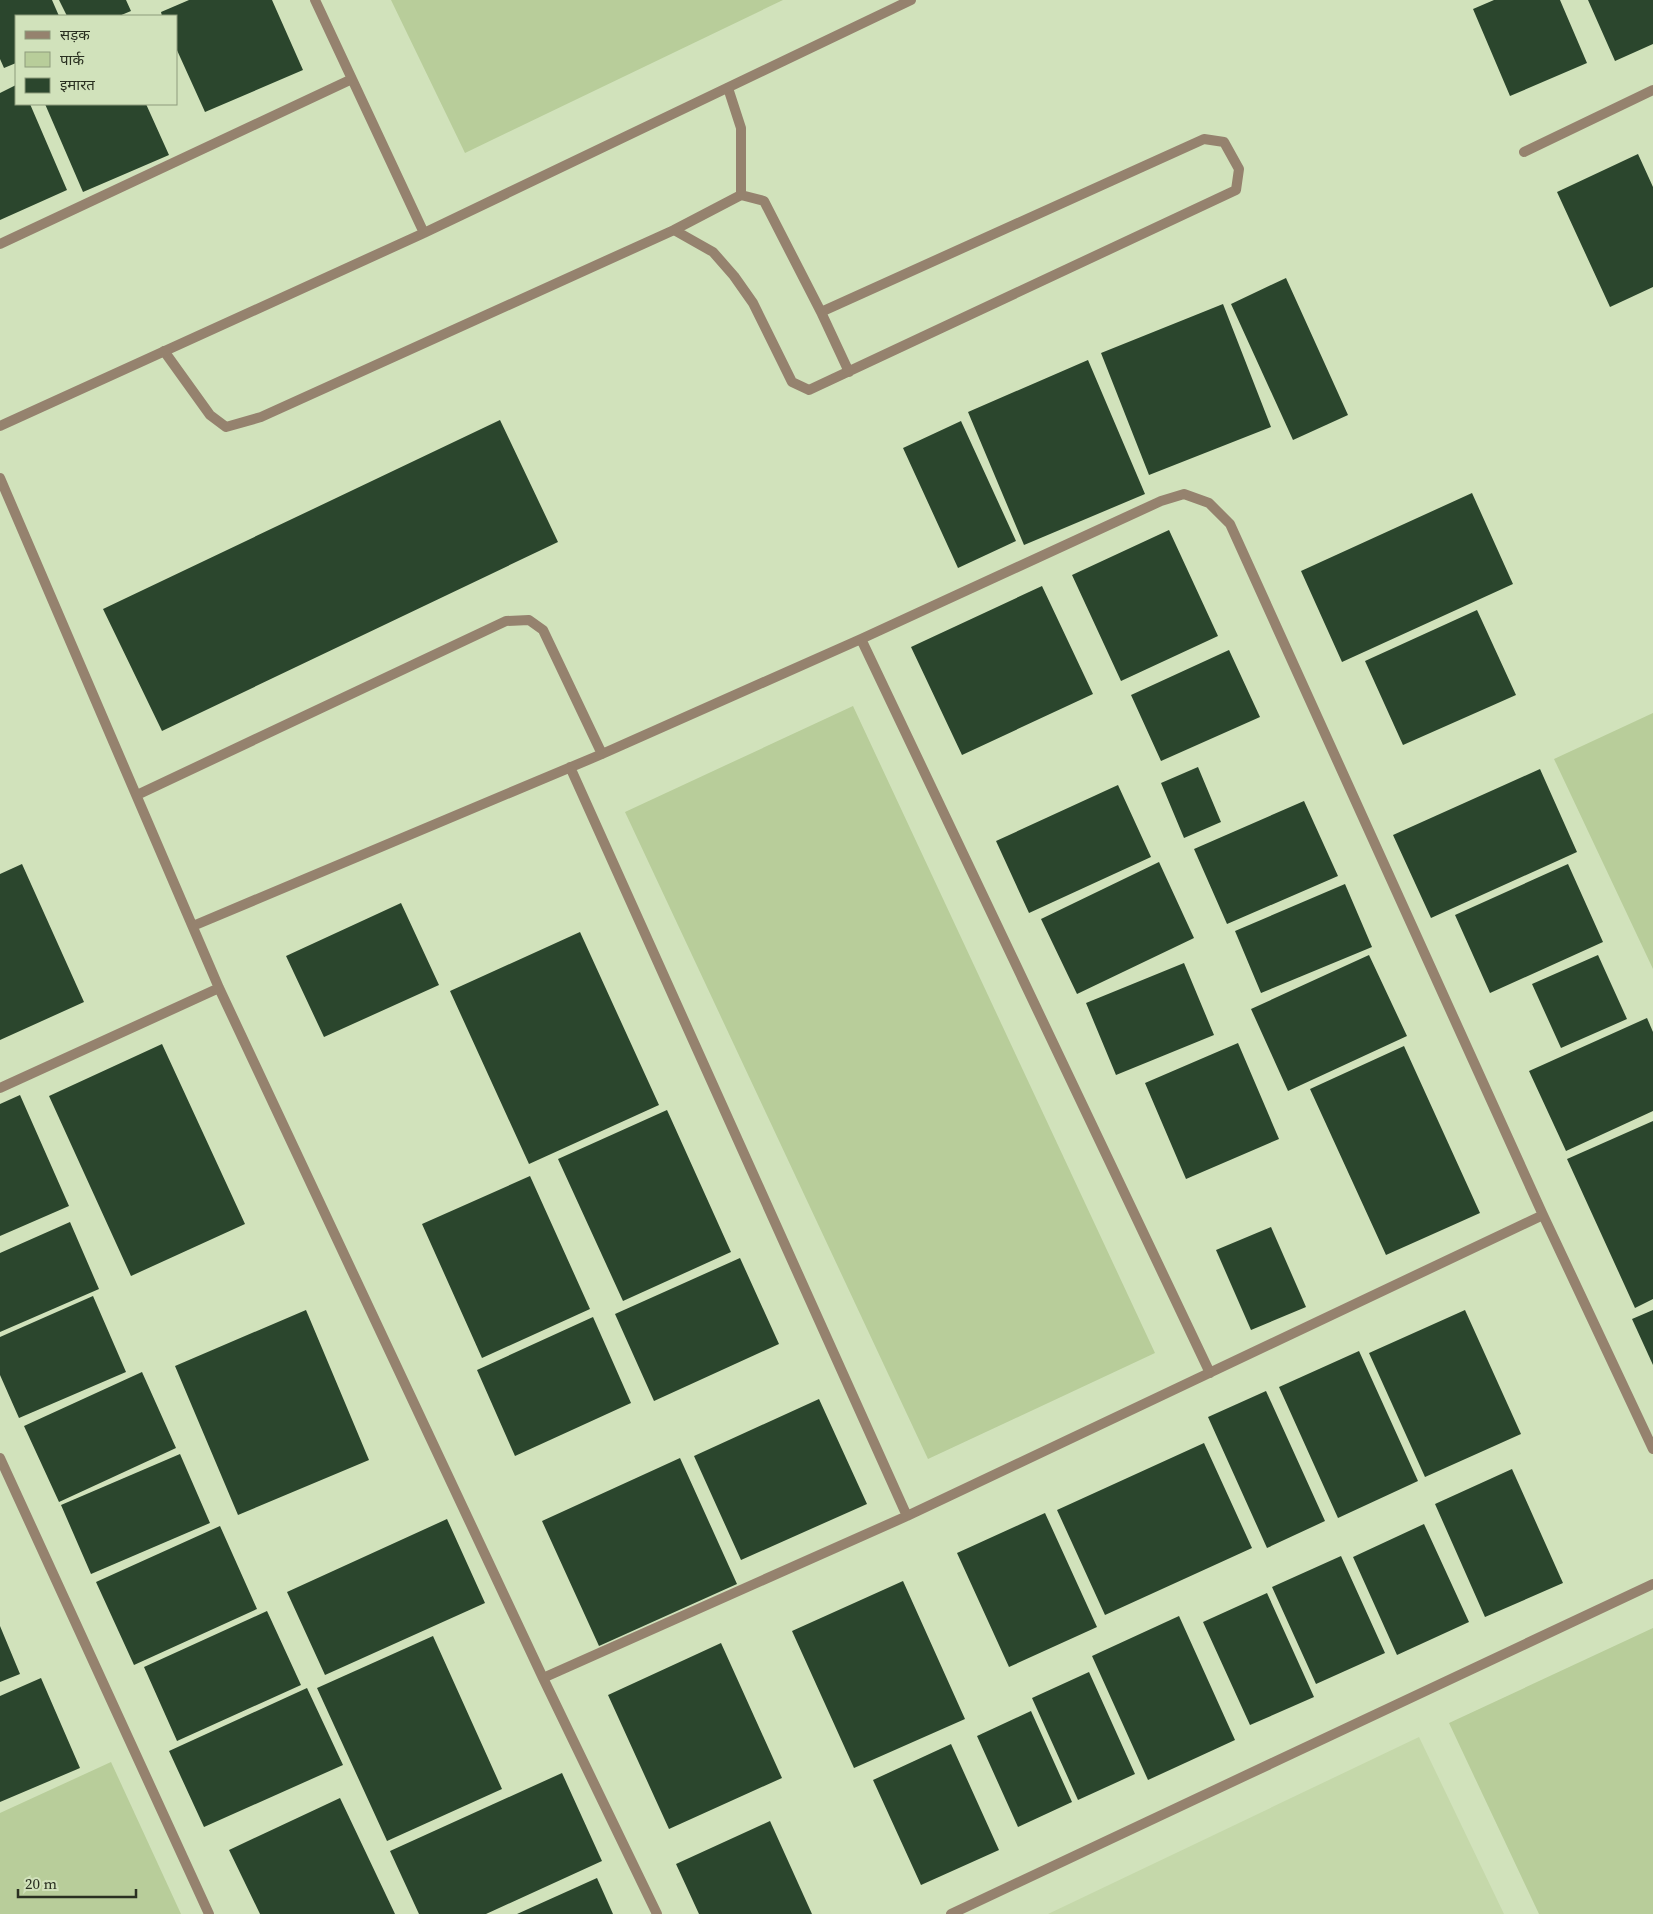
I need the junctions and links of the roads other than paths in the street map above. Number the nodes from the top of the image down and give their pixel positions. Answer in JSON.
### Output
{"nodes":[{"id":1,"x":315,"y":0,"type":"edge"},
{"id":2,"x":911,"y":0,"type":"edge"},
{"id":3,"x":352,"y":79,"type":"junction"},
{"id":4,"x":728,"y":88,"type":"junction"},
{"id":5,"x":1653,"y":90,"type":"edge"},
{"id":6,"x":1524,"y":152,"type":"dead end"},
{"id":7,"x":741,"y":195,"type":"junction"},
{"id":8,"x":674,"y":230,"type":"junction"},
{"id":9,"x":424,"y":233,"type":"junction"},
{"id":10,"x":0,"y":244,"type":"edge"},
{"id":11,"x":821,"y":312,"type":"junction"},
{"id":12,"x":164,"y":351,"type":"junction"},
{"id":13,"x":849,"y":372,"type":"junction"},
{"id":14,"x":0,"y":426,"type":"edge"},
{"id":15,"x":0,"y":478,"type":"edge"},
{"id":16,"x":861,"y":640,"type":"junction"},
{"id":17,"x":602,"y":754,"type":"junction"},
{"id":18,"x":570,"y":767,"type":"junction"},
{"id":19,"x":137,"y":795,"type":"junction"},
{"id":20,"x":193,"y":926,"type":"junction"},
{"id":21,"x":219,"y":988,"type":"junction"},
{"id":22,"x":0,"y":1088,"type":"edge"},
{"id":23,"x":1543,"y":1215,"type":"junction"},
{"id":24,"x":1210,"y":1373,"type":"junction"},
{"id":25,"x":1653,"y":1449,"type":"edge"},
{"id":26,"x":0,"y":1458,"type":"edge"},
{"id":27,"x":907,"y":1516,"type":"junction"},
{"id":28,"x":1653,"y":1584,"type":"edge"},
{"id":29,"x":543,"y":1678,"type":"junction"},
{"id":30,"x":209,"y":1914,"type":"edge"},
{"id":31,"x":657,"y":1914,"type":"edge"},
{"id":32,"x":951,"y":1914,"type":"edge"}],
"edges":[{"from":1,"to":3,"type":"street"},
{"from":2,"to":4,"type":"street"},
{"from":3,"to":9,"type":"street"},
{"from":3,"to":10,"type":"street"},
{"from":4,"to":7,"type":"street"},
{"from":4,"to":9,"type":"street"},
{"from":5,"to":6,"type":"street"},
{"from":7,"to":8,"type":"street"},
{"from":7,"to":11,"type":"street"},
{"from":8,"to":12,"type":"street"},
{"from":8,"to":13,"type":"street"},
{"from":9,"to":12,"type":"street"},
{"from":11,"to":13,"type":"street"},
{"from":11,"to":13,"type":"street"},
{"from":12,"to":14,"type":"street"},
{"from":15,"to":19,"type":"street"},
{"from":16,"to":17,"type":"street"},
{"from":16,"to":23,"type":"street"},
{"from":16,"to":24,"type":"street"},
{"from":17,"to":18,"type":"street"},
{"from":17,"to":19,"type":"street"},
{"from":18,"to":20,"type":"street"},
{"from":18,"to":27,"type":"street"},
{"from":19,"to":20,"type":"street"},
{"from":20,"to":21,"type":"street"},
{"from":21,"to":22,"type":"street"},
{"from":21,"to":29,"type":"street"},
{"from":23,"to":24,"type":"street"},
{"from":23,"to":25,"type":"street"},
{"from":24,"to":27,"type":"street"},
{"from":26,"to":30,"type":"street"},
{"from":27,"to":29,"type":"street"},
{"from":28,"to":32,"type":"street"},
{"from":29,"to":31,"type":"street"}]}
